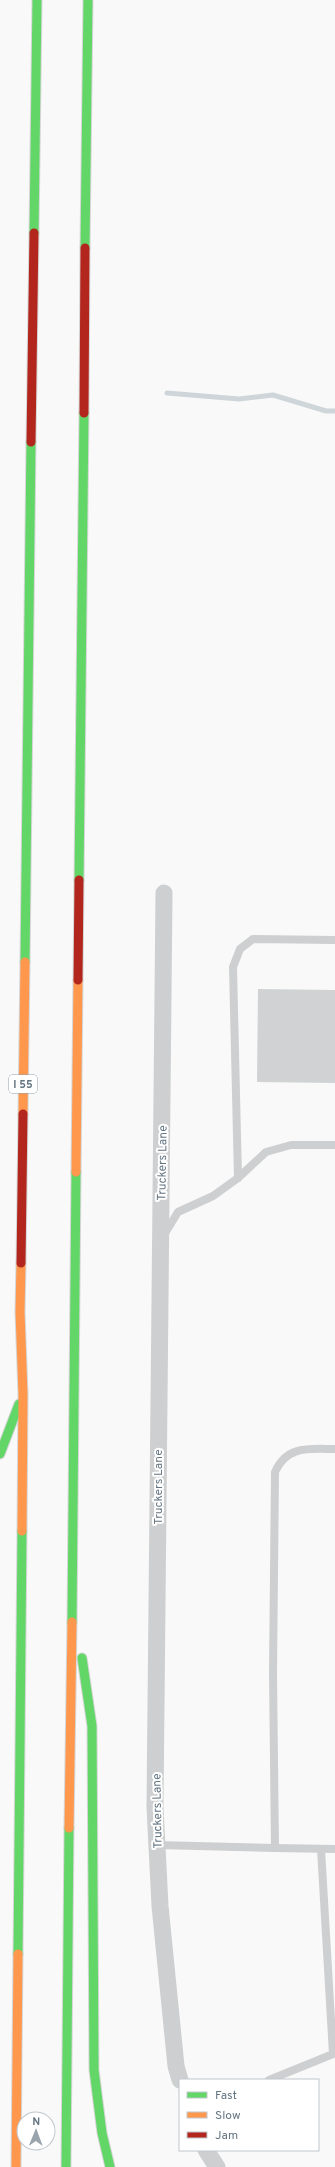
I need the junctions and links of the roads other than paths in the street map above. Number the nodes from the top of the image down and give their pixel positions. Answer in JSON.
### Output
{"nodes":[{"id":1,"x":37,"y":0,"type":"edge"},
{"id":2,"x":88,"y":0,"type":"edge"},
{"id":3,"x":164,"y":893,"type":"dead end"},
{"id":4,"x":335,"y":940,"type":"edge"},
{"id":5,"x":335,"y":1145,"type":"edge"},
{"id":6,"x":238,"y":1178,"type":"junction"},
{"id":7,"x":161,"y":1239,"type":"junction"},
{"id":8,"x":23,"y":1394,"type":"junction"},
{"id":9,"x":335,"y":1449,"type":"edge"},
{"id":10,"x":0,"y":1454,"type":"edge"},
{"id":11,"x":72,"y":1594,"type":"junction"},
{"id":12,"x":157,"y":1845,"type":"junction"},
{"id":13,"x":274,"y":1848,"type":"junction"},
{"id":14,"x":321,"y":1849,"type":"junction"},
{"id":15,"x":335,"y":1850,"type":"edge"},
{"id":16,"x":332,"y":1992,"type":"edge"},
{"id":17,"x":334,"y":2054,"type":"edge"},
{"id":18,"x":180,"y":2079,"type":"edge"},
{"id":19,"x":272,"y":2079,"type":"edge"},
{"id":20,"x":207,"y":2151,"type":"edge"},
{"id":21,"x":16,"y":2167,"type":"edge"},
{"id":22,"x":66,"y":2167,"type":"edge"},
{"id":23,"x":110,"y":2167,"type":"edge"},
{"id":24,"x":217,"y":2167,"type":"edge"}],
"edges":[{"from":1,"to":8,"type":"highway","number":"I 55"},
{"from":2,"to":11,"type":"highway"},
{"from":3,"to":7,"type":"street","name":"Truckers Lane"},
{"from":4,"to":6,"type":"lane"},
{"from":5,"to":6,"type":"lane"},
{"from":6,"to":7,"type":"lane"},
{"from":7,"to":12,"type":"street","name":"Truckers Lane"},
{"from":8,"to":10,"type":"highway"},
{"from":8,"to":21,"type":"highway","number":"I 55"},
{"from":9,"to":13,"type":"lane"},
{"from":11,"to":22,"type":"highway"},
{"from":11,"to":23,"type":"highway"},
{"from":12,"to":13,"type":"lane"},
{"from":12,"to":18,"type":"street","name":"Truckers Lane"},
{"from":13,"to":14,"type":"lane"},
{"from":14,"to":15,"type":"lane"},
{"from":14,"to":16,"type":"lane"},
{"from":16,"to":17,"type":"lane"},
{"from":17,"to":19,"type":"lane"},
{"from":20,"to":24,"type":"street"}]}
